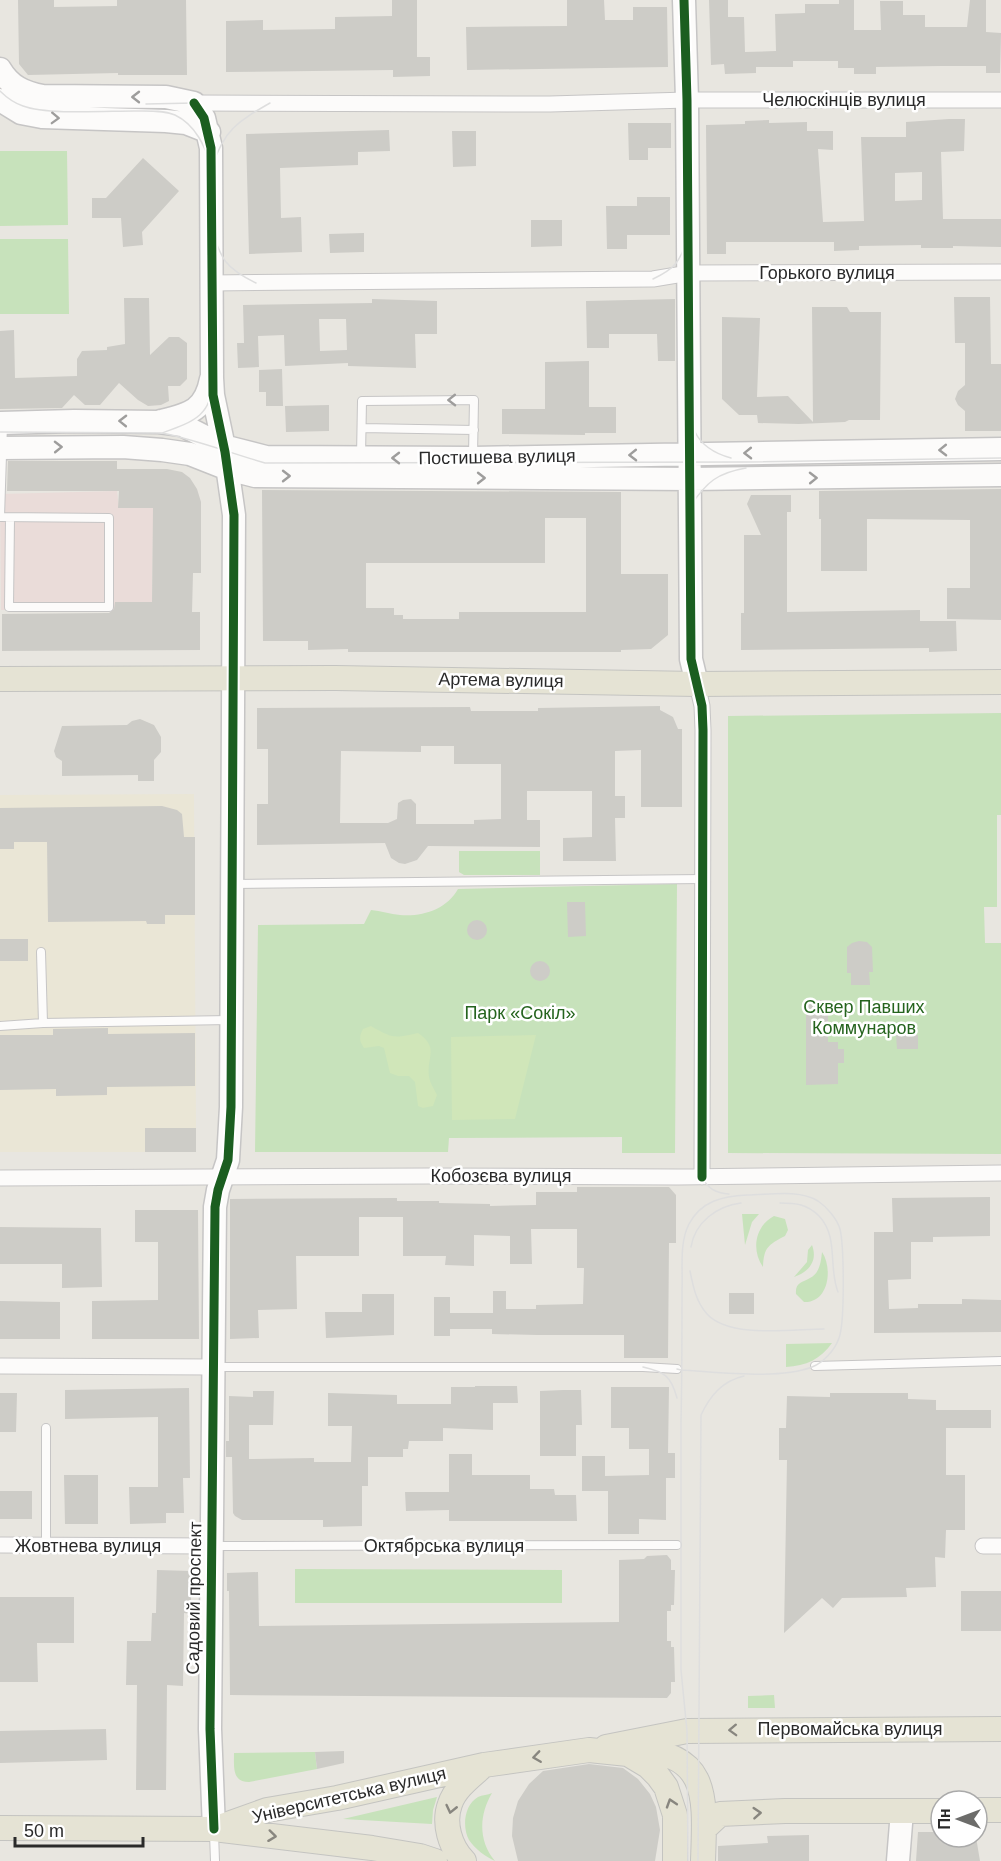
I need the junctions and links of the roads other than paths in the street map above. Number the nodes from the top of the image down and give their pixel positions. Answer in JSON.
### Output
{"nodes":[{"id":1,"x":684,"y":0,"type":"edge"},
{"id":2,"x":0,"y":69,"type":"edge"},
{"id":3,"x":0,"y":100,"type":"edge"},
{"id":4,"x":687,"y":100,"type":"junction"},
{"id":5,"x":1001,"y":100,"type":"edge"},
{"id":6,"x":194,"y":103,"type":"junction"},
{"id":7,"x":209,"y":132,"type":"junction"},
{"id":8,"x":1001,"y":272,"type":"edge"},
{"id":9,"x":689,"y":273,"type":"junction"},
{"id":10,"x":211,"y":283,"type":"junction"},
{"id":11,"x":212,"y":378,"type":"junction"},
{"id":12,"x":159,"y":422,"type":"junction"},
{"id":13,"x":1,"y":423,"type":"edge"},
{"id":14,"x":362,"y":428,"type":"junction"},
{"id":15,"x":474,"y":430,"type":"junction"},
{"id":16,"x":223,"y":446,"type":"junction"},
{"id":17,"x":1,"y":448,"type":"edge"},
{"id":18,"x":1001,"y":449,"type":"edge"},
{"id":19,"x":361,"y":458,"type":"junction"},
{"id":20,"x":473,"y":458,"type":"junction"},
{"id":21,"x":691,"y":467,"type":"junction"},
{"id":22,"x":228,"y":469,"type":"junction"},
{"id":23,"x":1001,"y":475,"type":"edge"},
{"id":24,"x":10,"y":518,"type":"junction"},
{"id":25,"x":234,"y":678,"type":"junction"},
{"id":26,"x":0,"y":679,"type":"edge"},
{"id":27,"x":1001,"y":682,"type":"edge"},
{"id":28,"x":697,"y":684,"type":"junction"},
{"id":29,"x":703,"y":879,"type":"junction"},
{"id":30,"x":232,"y":884,"type":"junction"},
{"id":31,"x":41,"y":952,"type":"dead end"},
{"id":32,"x":232,"y":1020,"type":"junction"},
{"id":33,"x":43,"y":1023,"type":"junction"},
{"id":34,"x":0,"y":1026,"type":"edge"},
{"id":35,"x":1001,"y":1173,"type":"edge"},
{"id":36,"x":222,"y":1176,"type":"junction"},
{"id":37,"x":702,"y":1177,"type":"junction"},
{"id":38,"x":0,"y":1178,"type":"edge"},
{"id":39,"x":1001,"y":1361,"type":"edge"},
{"id":40,"x":0,"y":1366,"type":"edge"},
{"id":41,"x":815,"y":1366,"type":"dead end"},
{"id":42,"x":213,"y":1367,"type":"junction"},
{"id":43,"x":677,"y":1370,"type":"dead end"},
{"id":44,"x":46,"y":1428,"type":"dead end"},
{"id":45,"x":0,"y":1545,"type":"edge"},
{"id":46,"x":46,"y":1545,"type":"junction"},
{"id":47,"x":676,"y":1545,"type":"dead end"},
{"id":48,"x":211,"y":1546,"type":"junction"},
{"id":49,"x":983,"y":1546,"type":"dead end"},
{"id":50,"x":1001,"y":1546,"type":"edge"},
{"id":51,"x":1001,"y":1729,"type":"edge"},
{"id":52,"x":589,"y":1750,"type":"junction"},
{"id":53,"x":484,"y":1765,"type":"junction"},
{"id":54,"x":929,"y":1811,"type":"edge"},
{"id":55,"x":902,"y":1812,"type":"junction"},
{"id":56,"x":0,"y":1828,"type":"edge"},
{"id":57,"x":214,"y":1828,"type":"junction"},
{"id":58,"x":704,"y":1828,"type":"junction"},
{"id":59,"x":215,"y":1861,"type":"edge"},
{"id":60,"x":435,"y":1861,"type":"edge"},
{"id":61,"x":464,"y":1861,"type":"edge"},
{"id":62,"x":675,"y":1861,"type":"edge"},
{"id":63,"x":703,"y":1861,"type":"edge"},
{"id":64,"x":898,"y":1861,"type":"edge"}],
"edges":[{"from":1,"to":4,"type":"street"},
{"from":6,"to":2,"type":"street","one_way":true},
{"from":3,"to":7,"type":"street","one_way":true},
{"from":4,"to":5,"type":"street","name":"Челюскінців вулиця"},
{"from":4,"to":6,"type":"street","name":"Челюскінців вулиця"},
{"from":4,"to":9,"type":"street"},
{"from":6,"to":7,"type":"street"},
{"from":7,"to":10,"type":"street","name":"Садовий проспект"},
{"from":8,"to":9,"type":"street","name":"Горького вулиця"},
{"from":9,"to":10,"type":"street","name":"Горького вулиця"},
{"from":9,"to":21,"type":"street"},
{"from":10,"to":11,"type":"street","name":"Садовий проспект"},
{"from":11,"to":12,"type":"street"},
{"from":11,"to":16,"type":"street","name":"Садовий проспект"},
{"from":12,"to":13,"type":"street","name":"Постишева вулиця","one_way":true},
{"from":12,"to":16,"type":"street","name":"Постишева вулиця"},
{"from":13,"to":17,"type":"lane"},
{"from":14,"to":15,"type":"lane"},
{"from":15,"to":14,"type":"lane","one_way":true},
{"from":14,"to":19,"type":"lane"},
{"from":15,"to":20,"type":"lane"},
{"from":16,"to":19,"type":"street","name":"Постишева вулиця"},
{"from":16,"to":22,"type":"street","name":"Садовий проспект"},
{"from":17,"to":22,"type":"street","name":"Постишева вулиця","one_way":true},
{"from":17,"to":24,"type":"lane"},
{"from":18,"to":21,"type":"street","name":"Постишева вулиця","one_way":true},
{"from":20,"to":19,"type":"street","name":"Постишева вулиця","one_way":true},
{"from":21,"to":20,"type":"street","name":"Постишева вулиця","one_way":true},
{"from":22,"to":21,"type":"street","name":"Постишева вулиця","one_way":true},
{"from":21,"to":23,"type":"street","name":"Постишева вулиця","one_way":true},
{"from":21,"to":28,"type":"street"},
{"from":22,"to":25,"type":"street","name":"Садовий проспект"},
{"from":24,"to":24,"type":"lane"},
{"from":25,"to":26,"type":"main road","name":"Артема вулиця"},
{"from":25,"to":28,"type":"main road","name":"Артема вулиця"},
{"from":25,"to":30,"type":"street","name":"Садовий проспект"},
{"from":27,"to":28,"type":"main road","name":"Артема вулиця"},
{"from":28,"to":29,"type":"street"},
{"from":29,"to":30,"type":"lane"},
{"from":29,"to":37,"type":"street"},
{"from":30,"to":32,"type":"street","name":"Садовий проспект"},
{"from":31,"to":33,"type":"lane"},
{"from":32,"to":33,"type":"lane"},
{"from":32,"to":36,"type":"street","name":"Садовий проспект"},
{"from":33,"to":34,"type":"lane"},
{"from":35,"to":37,"type":"street","name":"Кобозєва вулиця"},
{"from":36,"to":37,"type":"street","name":"Кобозєва вулиця"},
{"from":36,"to":38,"type":"street","name":"Кобозєва вулиця"},
{"from":36,"to":42,"type":"street","name":"Садовий проспект"},
{"from":39,"to":41,"type":"lane"},
{"from":40,"to":42,"type":"street"},
{"from":42,"to":43,"type":"lane"},
{"from":42,"to":48,"type":"street","name":"Садовий проспект"},
{"from":44,"to":46,"type":"lane"},
{"from":45,"to":46,"type":"street","name":"Жовтнева вулиця"},
{"from":46,"to":48,"type":"street","name":"Жовтнева вулиця"},
{"from":47,"to":48,"type":"lane","name":"Октябрська вулиця"},
{"from":48,"to":57,"type":"street","name":"Садовий проспект"},
{"from":49,"to":50,"type":"street"},
{"from":51,"to":52,"type":"main road","name":"Первомайська вулиця","one_way":true},
{"from":52,"to":53,"type":"main road","name":"Університетська вулиця","one_way":true},
{"from":52,"to":58,"type":"main road"},
{"from":62,"to":52,"type":"main road","one_way":true},
{"from":53,"to":57,"type":"main road","name":"Університетська вулиця"},
{"from":53,"to":61,"type":"main road","one_way":true},
{"from":54,"to":55,"type":"main road"},
{"from":58,"to":55,"type":"main road","one_way":true},
{"from":55,"to":64,"type":"street"},
{"from":56,"to":57,"type":"main road","name":"Університетська вулиця"},
{"from":57,"to":59,"type":"lane"},
{"from":57,"to":60,"type":"main road","name":"Університетська вулиця","one_way":true},
{"from":58,"to":63,"type":"main road"}]}
